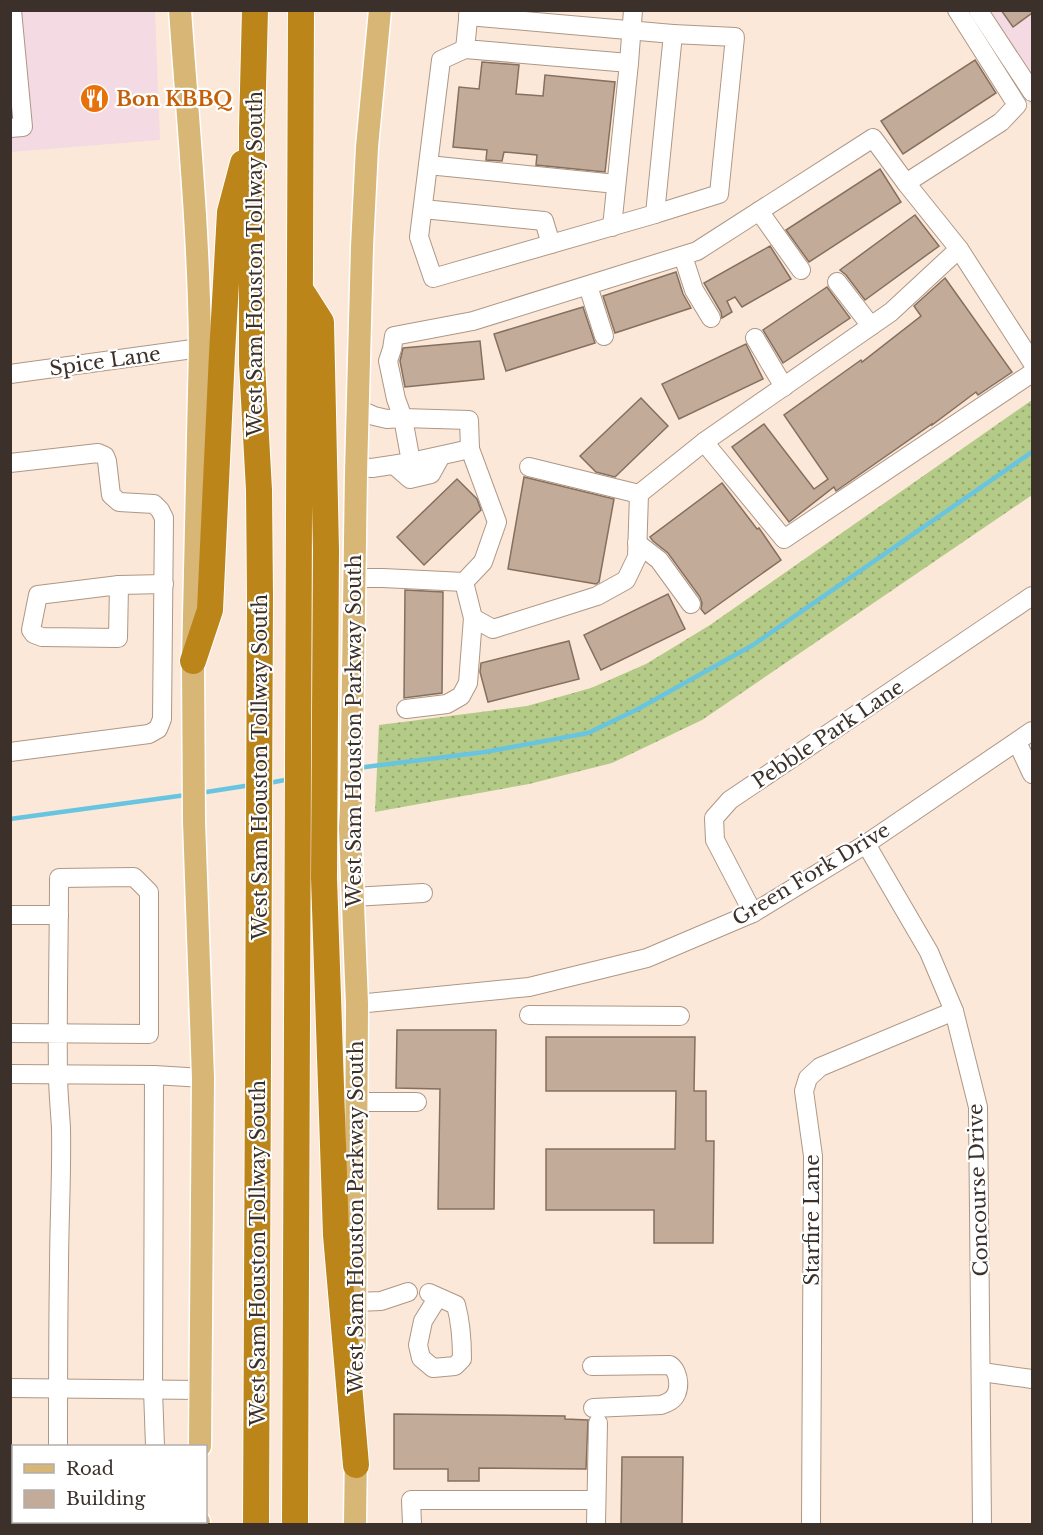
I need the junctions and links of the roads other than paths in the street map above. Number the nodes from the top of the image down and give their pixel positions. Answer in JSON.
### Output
{"nodes":[{"id":1,"x":12,"y":10,"type":"edge"},
{"id":2,"x":180,"y":10,"type":"edge"},
{"id":3,"x":255,"y":10,"type":"edge"},
{"id":4,"x":302,"y":10,"type":"edge"},
{"id":5,"x":380,"y":10,"type":"edge"},
{"id":6,"x":633,"y":10,"type":"edge"},
{"id":7,"x":957,"y":10,"type":"edge"},
{"id":8,"x":978,"y":10,"type":"edge"},
{"id":9,"x":469,"y":13,"type":"edge"},
{"id":10,"x":632,"y":31,"type":"junction"},
{"id":11,"x":673,"y":34,"type":"junction"},
{"id":12,"x":465,"y":49,"type":"junction"},
{"id":13,"x":629,"y":63,"type":"junction"},
{"id":14,"x":1032,"y":92,"type":"edge"},
{"id":15,"x":10,"y":128,"type":"edge"},
{"id":16,"x":252,"y":128,"type":"junction"},
{"id":17,"x":428,"y":165,"type":"junction"},
{"id":18,"x":906,"y":183,"type":"junction"},
{"id":19,"x":616,"y":184,"type":"junction"},
{"id":20,"x":423,"y":209,"type":"junction"},
{"id":21,"x":759,"y":211,"type":"junction"},
{"id":22,"x":655,"y":214,"type":"junction"},
{"id":23,"x":612,"y":226,"type":"junction"},
{"id":24,"x":551,"y":244,"type":"junction"},
{"id":25,"x":958,"y":249,"type":"junction"},
{"id":26,"x":683,"y":256,"type":"junction"},
{"id":27,"x":801,"y":270,"type":"dead end"},
{"id":28,"x":837,"y":282,"type":"dead end"},
{"id":29,"x":588,"y":286,"type":"junction"},
{"id":30,"x":300,"y":289,"type":"junction"},
{"id":31,"x":711,"y":318,"type":"dead end"},
{"id":32,"x":872,"y":326,"type":"junction"},
{"id":33,"x":604,"y":336,"type":"dead end"},
{"id":34,"x":755,"y":338,"type":"dead end"},
{"id":35,"x":200,"y":348,"type":"junction"},
{"id":36,"x":1032,"y":362,"type":"edge"},
{"id":37,"x":1032,"y":373,"type":"edge"},
{"id":38,"x":10,"y":374,"type":"edge"},
{"id":39,"x":784,"y":387,"type":"junction"},
{"id":40,"x":358,"y":410,"type":"junction"},
{"id":41,"x":403,"y":418,"type":"junction"},
{"id":42,"x":704,"y":442,"type":"junction"},
{"id":43,"x":470,"y":449,"type":"junction"},
{"id":44,"x":10,"y":463,"type":"edge"},
{"id":45,"x":403,"y":464,"type":"junction"},
{"id":46,"x":357,"y":467,"type":"junction"},
{"id":47,"x":529,"y":467,"type":"dead end"},
{"id":48,"x":639,"y":494,"type":"junction"},
{"id":49,"x":637,"y":543,"type":"junction"},
{"id":50,"x":355,"y":578,"type":"junction"},
{"id":51,"x":464,"y":582,"type":"junction"},
{"id":52,"x":164,"y":584,"type":"junction"},
{"id":53,"x":118,"y":585,"type":"junction"},
{"id":54,"x":1032,"y":596,"type":"edge"},
{"id":55,"x":691,"y":604,"type":"dead end"},
{"id":56,"x":474,"y":618,"type":"junction"},
{"id":57,"x":193,"y":661,"type":"junction"},
{"id":58,"x":406,"y":709,"type":"dead end"},
{"id":59,"x":1032,"y":731,"type":"edge"},
{"id":60,"x":1017,"y":742,"type":"junction"},
{"id":61,"x":10,"y":752,"type":"edge"},
{"id":62,"x":1032,"y":774,"type":"edge"},
{"id":63,"x":866,"y":844,"type":"junction"},
{"id":64,"x":423,"y":893,"type":"dead end"},
{"id":65,"x":353,"y":897,"type":"junction"},
{"id":66,"x":753,"y":913,"type":"junction"},
{"id":67,"x":10,"y":915,"type":"edge"},
{"id":68,"x":59,"y":915,"type":"junction"},
{"id":69,"x":357,"y":1004,"type":"junction"},
{"id":70,"x":954,"y":1011,"type":"junction"},
{"id":71,"x":529,"y":1015,"type":"dead end"},
{"id":72,"x":680,"y":1016,"type":"dead end"},
{"id":73,"x":10,"y":1033,"type":"edge"},
{"id":74,"x":58,"y":1033,"type":"junction"},
{"id":75,"x":10,"y":1074,"type":"edge"},
{"id":76,"x":58,"y":1074,"type":"junction"},
{"id":77,"x":154,"y":1075,"type":"junction"},
{"id":78,"x":203,"y":1078,"type":"junction"},
{"id":79,"x":357,"y":1102,"type":"junction"},
{"id":80,"x":417,"y":1102,"type":"dead end"},
{"id":81,"x":408,"y":1293,"type":"dead end"},
{"id":82,"x":356,"y":1302,"type":"junction"},
{"id":83,"x":592,"y":1366,"type":"dead end"},
{"id":84,"x":982,"y":1372,"type":"junction"},
{"id":85,"x":1032,"y":1379,"type":"edge"},
{"id":86,"x":10,"y":1388,"type":"edge"},
{"id":87,"x":57,"y":1389,"type":"junction"},
{"id":88,"x":153,"y":1390,"type":"junction"},
{"id":89,"x":201,"y":1390,"type":"junction"},
{"id":90,"x":58,"y":1445,"type":"edge"},
{"id":91,"x":155,"y":1445,"type":"edge"},
{"id":92,"x":200,"y":1445,"type":"edge"},
{"id":93,"x":356,"y":1465,"type":"junction"},
{"id":94,"x":596,"y":1500,"type":"junction"},
{"id":95,"x":256,"y":1524,"type":"edge"},
{"id":96,"x":295,"y":1524,"type":"edge"},
{"id":97,"x":355,"y":1524,"type":"edge"},
{"id":98,"x":412,"y":1524,"type":"edge"},
{"id":99,"x":596,"y":1524,"type":"edge"},
{"id":100,"x":811,"y":1524,"type":"edge"},
{"id":101,"x":982,"y":1524,"type":"edge"}],
"edges":[{"from":1,"to":15,"type":"street"},
{"from":2,"to":35,"type":"main road"},
{"from":3,"to":16,"type":"highway","name":"West Sam Houston Tollway South"},
{"from":4,"to":30,"type":"highway","name":"West Sam Houston Tollway South"},
{"from":5,"to":40,"type":"main road","name":"West Sam Houston Parkway South"},
{"from":6,"to":10,"type":"street"},
{"from":7,"to":18,"type":"street"},
{"from":8,"to":14,"type":"street"},
{"from":9,"to":10,"type":"street"},
{"from":9,"to":12,"type":"street"},
{"from":10,"to":11,"type":"street"},
{"from":10,"to":13,"type":"street"},
{"from":11,"to":22,"type":"street"},
{"from":11,"to":22,"type":"street"},
{"from":12,"to":13,"type":"street"},
{"from":12,"to":17,"type":"street"},
{"from":13,"to":19,"type":"street"},
{"from":16,"to":57,"type":"highway"},
{"from":16,"to":95,"type":"highway","name":"West Sam Houston Tollway South"},
{"from":17,"to":19,"type":"street"},
{"from":17,"to":20,"type":"street"},
{"from":18,"to":21,"type":"street"},
{"from":18,"to":25,"type":"street"},
{"from":19,"to":23,"type":"street"},
{"from":20,"to":24,"type":"street"},
{"from":20,"to":24,"type":"street"},
{"from":21,"to":26,"type":"street"},
{"from":21,"to":27,"type":"street"},
{"from":22,"to":23,"type":"street"},
{"from":23,"to":24,"type":"street"},
{"from":25,"to":32,"type":"street"},
{"from":25,"to":36,"type":"street"},
{"from":26,"to":29,"type":"street"},
{"from":26,"to":31,"type":"street"},
{"from":28,"to":32,"type":"street"},
{"from":29,"to":33,"type":"street"},
{"from":29,"to":41,"type":"street"},
{"from":30,"to":93,"type":"highway"},
{"from":30,"to":96,"type":"highway","name":"West Sam Houston Tollway South"},
{"from":32,"to":39,"type":"street"},
{"from":34,"to":39,"type":"street"},
{"from":35,"to":38,"type":"street","name":"Spice Lane"},
{"from":35,"to":57,"type":"main road"},
{"from":37,"to":42,"type":"street"},
{"from":39,"to":42,"type":"street"},
{"from":40,"to":41,"type":"street"},
{"from":40,"to":46,"type":"main road","name":"West Sam Houston Parkway South"},
{"from":41,"to":43,"type":"street"},
{"from":41,"to":45,"type":"street"},
{"from":42,"to":48,"type":"street"},
{"from":43,"to":45,"type":"street"},
{"from":43,"to":51,"type":"street"},
{"from":44,"to":52,"type":"street"},
{"from":45,"to":46,"type":"street"},
{"from":46,"to":50,"type":"main road","name":"West Sam Houston Parkway South"},
{"from":47,"to":48,"type":"street"},
{"from":48,"to":49,"type":"street"},
{"from":49,"to":55,"type":"street"},
{"from":49,"to":56,"type":"street"},
{"from":50,"to":51,"type":"street"},
{"from":50,"to":65,"type":"main road","name":"West Sam Houston Parkway South"},
{"from":51,"to":56,"type":"street"},
{"from":52,"to":53,"type":"street"},
{"from":52,"to":61,"type":"street"},
{"from":53,"to":53,"type":"street"},
{"from":54,"to":66,"type":"street","name":"Pebble Park Lane"},
{"from":56,"to":58,"type":"street"},
{"from":57,"to":78,"type":"main road"},
{"from":59,"to":60,"type":"street","name":"Green Fork Drive"},
{"from":60,"to":62,"type":"street"},
{"from":60,"to":63,"type":"street","name":"Green Fork Drive"},
{"from":63,"to":66,"type":"street","name":"Green Fork Drive"},
{"from":63,"to":70,"type":"street","name":"Concourse Drive"},
{"from":64,"to":65,"type":"street"},
{"from":65,"to":69,"type":"main road","name":"West Sam Houston Parkway South"},
{"from":66,"to":69,"type":"street","name":"Green Fork Drive"},
{"from":67,"to":68,"type":"street"},
{"from":68,"to":74,"type":"street"},
{"from":68,"to":74,"type":"street"},
{"from":69,"to":79,"type":"main road","name":"West Sam Houston Parkway South"},
{"from":70,"to":84,"type":"street","name":"Concourse Drive"},
{"from":70,"to":100,"type":"street","name":"Starfire Lane"},
{"from":71,"to":72,"type":"street"},
{"from":73,"to":74,"type":"street"},
{"from":74,"to":76,"type":"street"},
{"from":75,"to":76,"type":"street"},
{"from":76,"to":77,"type":"street"},
{"from":76,"to":87,"type":"street"},
{"from":77,"to":78,"type":"street"},
{"from":77,"to":88,"type":"street"},
{"from":78,"to":89,"type":"main road"},
{"from":79,"to":80,"type":"street"},
{"from":79,"to":82,"type":"main road","name":"West Sam Houston Parkway South"},
{"from":81,"to":82,"type":"street"},
{"from":82,"to":93,"type":"main road","name":"West Sam Houston Parkway South"},
{"from":83,"to":94,"type":"street"},
{"from":84,"to":85,"type":"street"},
{"from":84,"to":101,"type":"street","name":"Concourse Drive"},
{"from":86,"to":87,"type":"street"},
{"from":87,"to":88,"type":"street"},
{"from":87,"to":90,"type":"street"},
{"from":88,"to":89,"type":"street"},
{"from":88,"to":91,"type":"street"},
{"from":89,"to":92,"type":"main road"},
{"from":93,"to":97,"type":"main road","name":"West Sam Houston Parkway South"},
{"from":94,"to":98,"type":"street"},
{"from":94,"to":99,"type":"street"}]}
